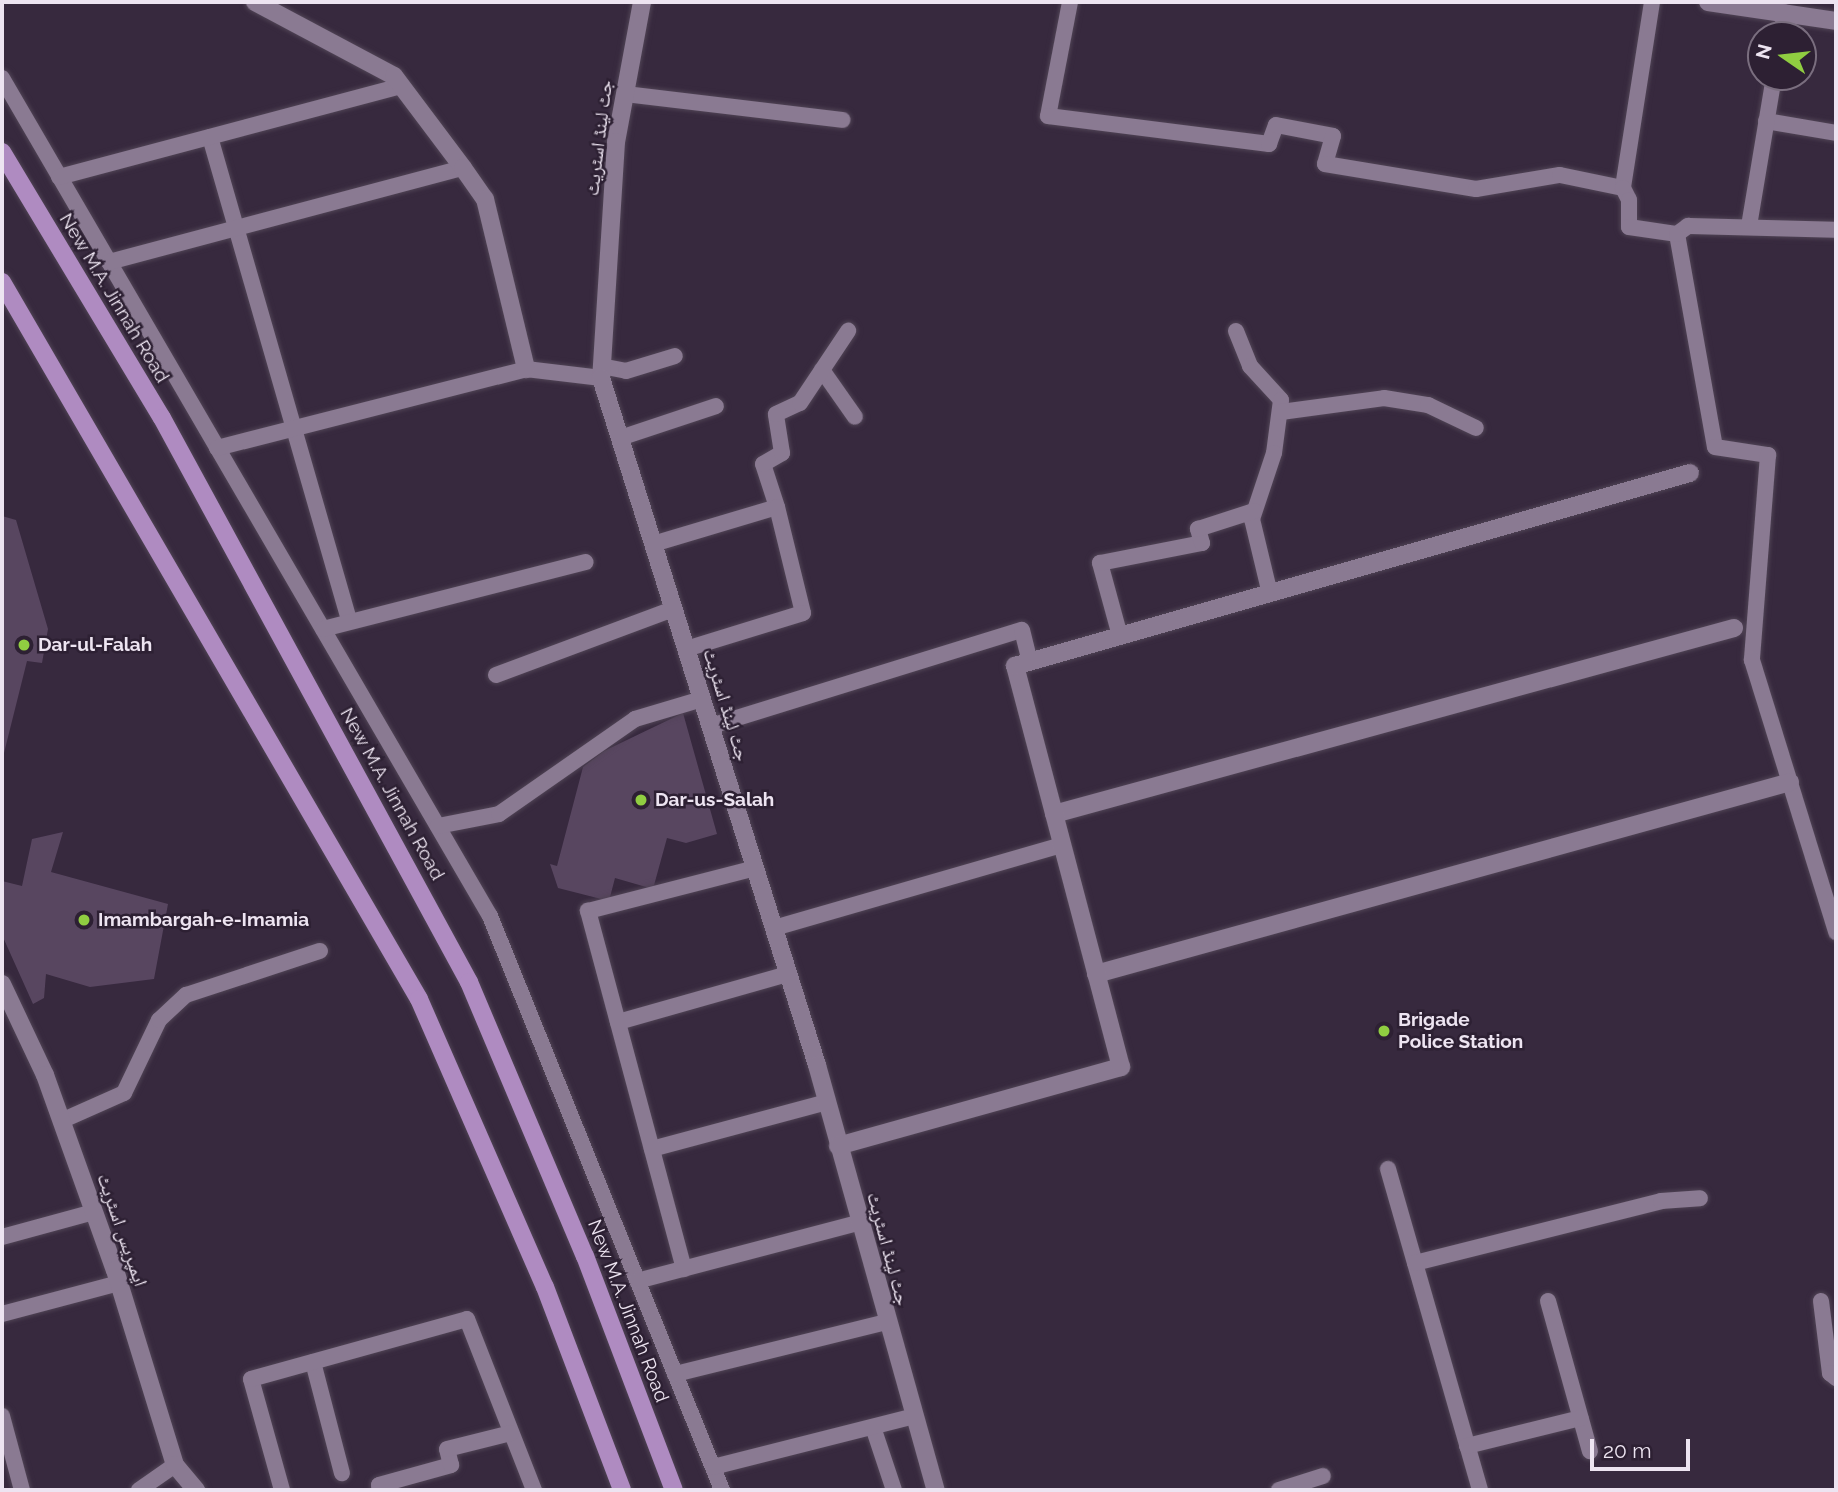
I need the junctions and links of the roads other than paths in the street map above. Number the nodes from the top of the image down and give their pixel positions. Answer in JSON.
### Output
{"nodes":[{"id":1,"x":256,"y":2,"type":"edge"},
{"id":2,"x":642,"y":2,"type":"edge"},
{"id":3,"x":1070,"y":2,"type":"edge"},
{"id":4,"x":1653,"y":2,"type":"edge"},
{"id":5,"x":1708,"y":2,"type":"edge"},
{"id":6,"x":1785,"y":12,"type":"junction"},
{"id":7,"x":1783,"y":21,"type":"edge"},
{"id":8,"x":1836,"y":21,"type":"edge"},
{"id":9,"x":2,"y":78,"type":"edge"},
{"id":10,"x":401,"y":86,"type":"junction"},
{"id":11,"x":1771,"y":91,"type":"edge"},
{"id":12,"x":625,"y":94,"type":"junction"},
{"id":13,"x":842,"y":120,"type":"dead end"},
{"id":14,"x":1766,"y":121,"type":"junction"},
{"id":15,"x":1836,"y":133,"type":"edge"},
{"id":16,"x":210,"y":137,"type":"junction"},
{"id":17,"x":2,"y":152,"type":"edge"},
{"id":18,"x":463,"y":168,"type":"junction"},
{"id":19,"x":59,"y":177,"type":"junction"},
{"id":20,"x":1623,"y":188,"type":"junction"},
{"id":21,"x":1749,"y":226,"type":"junction"},
{"id":22,"x":235,"y":228,"type":"junction"},
{"id":23,"x":1836,"y":230,"type":"edge"},
{"id":24,"x":1677,"y":234,"type":"junction"},
{"id":25,"x":109,"y":262,"type":"junction"},
{"id":26,"x":2,"y":282,"type":"edge"},
{"id":27,"x":848,"y":331,"type":"dead end"},
{"id":28,"x":1236,"y":331,"type":"dead end"},
{"id":29,"x":676,"y":356,"type":"dead end"},
{"id":30,"x":526,"y":369,"type":"junction"},
{"id":31,"x":822,"y":370,"type":"junction"},
{"id":32,"x":601,"y":372,"type":"junction"},
{"id":33,"x":716,"y":406,"type":"dead end"},
{"id":34,"x":1281,"y":412,"type":"junction"},
{"id":35,"x":855,"y":417,"type":"dead end"},
{"id":36,"x":289,"y":425,"type":"junction"},
{"id":37,"x":1476,"y":428,"type":"dead end"},
{"id":38,"x":620,"y":438,"type":"junction"},
{"id":39,"x":217,"y":448,"type":"junction"},
{"id":40,"x":1690,"y":474,"type":"dead end"},
{"id":41,"x":777,"y":508,"type":"junction"},
{"id":42,"x":1254,"y":511,"type":"junction"},
{"id":43,"x":653,"y":544,"type":"junction"},
{"id":44,"x":586,"y":562,"type":"dead end"},
{"id":45,"x":1270,"y":594,"type":"junction"},
{"id":46,"x":673,"y":609,"type":"junction"},
{"id":47,"x":349,"y":620,"type":"junction"},
{"id":48,"x":1734,"y":628,"type":"dead end"},
{"id":49,"x":323,"y":629,"type":"junction"},
{"id":50,"x":1120,"y":636,"type":"junction"},
{"id":51,"x":686,"y":649,"type":"junction"},
{"id":52,"x":1030,"y":662,"type":"junction"},
{"id":53,"x":496,"y":676,"type":"dead end"},
{"id":54,"x":702,"y":699,"type":"junction"},
{"id":55,"x":710,"y":726,"type":"junction"},
{"id":56,"x":1790,"y":782,"type":"junction"},
{"id":57,"x":1054,"y":814,"type":"junction"},
{"id":58,"x":438,"y":826,"type":"junction"},
{"id":59,"x":1062,"y":845,"type":"junction"},
{"id":60,"x":755,"y":868,"type":"junction"},
{"id":61,"x":774,"y":928,"type":"junction"},
{"id":62,"x":1836,"y":932,"type":"edge"},
{"id":63,"x":320,"y":951,"type":"dead end"},
{"id":64,"x":788,"y":974,"type":"junction"},
{"id":65,"x":1096,"y":974,"type":"junction"},
{"id":66,"x":2,"y":986,"type":"edge"},
{"id":67,"x":618,"y":1022,"type":"junction"},
{"id":68,"x":827,"y":1102,"type":"junction"},
{"id":69,"x":61,"y":1121,"type":"junction"},
{"id":70,"x":838,"y":1146,"type":"junction"},
{"id":71,"x":652,"y":1149,"type":"junction"},
{"id":72,"x":1388,"y":1169,"type":"dead end"},
{"id":73,"x":1700,"y":1198,"type":"dead end"},
{"id":74,"x":94,"y":1212,"type":"junction"},
{"id":75,"x":858,"y":1223,"type":"junction"},
{"id":76,"x":2,"y":1237,"type":"edge"},
{"id":77,"x":1415,"y":1263,"type":"junction"},
{"id":78,"x":684,"y":1269,"type":"junction"},
{"id":79,"x":638,"y":1281,"type":"junction"},
{"id":80,"x":119,"y":1283,"type":"junction"},
{"id":81,"x":1548,"y":1301,"type":"dead end"},
{"id":82,"x":1821,"y":1301,"type":"dead end"},
{"id":83,"x":2,"y":1314,"type":"edge"},
{"id":84,"x":886,"y":1322,"type":"junction"},
{"id":85,"x":313,"y":1362,"type":"junction"},
{"id":86,"x":675,"y":1374,"type":"junction"},
{"id":87,"x":1836,"y":1378,"type":"edge"},
{"id":88,"x":2,"y":1416,"type":"edge"},
{"id":89,"x":914,"y":1416,"type":"junction"},
{"id":90,"x":1581,"y":1418,"type":"junction"},
{"id":91,"x":873,"y":1427,"type":"junction"},
{"id":92,"x":512,"y":1433,"type":"junction"},
{"id":93,"x":1467,"y":1446,"type":"junction"},
{"id":94,"x":1590,"y":1451,"type":"dead end"},
{"id":95,"x":175,"y":1465,"type":"junction"},
{"id":96,"x":712,"y":1468,"type":"junction"},
{"id":97,"x":342,"y":1473,"type":"dead end"},
{"id":98,"x":1323,"y":1476,"type":"dead end"},
{"id":99,"x":22,"y":1490,"type":"edge"},
{"id":100,"x":139,"y":1490,"type":"edge"},
{"id":101,"x":196,"y":1490,"type":"edge"},
{"id":102,"x":282,"y":1490,"type":"edge"},
{"id":103,"x":380,"y":1490,"type":"edge"},
{"id":104,"x":534,"y":1490,"type":"edge"},
{"id":105,"x":622,"y":1490,"type":"edge"},
{"id":106,"x":674,"y":1490,"type":"edge"},
{"id":107,"x":722,"y":1490,"type":"edge"},
{"id":108,"x":894,"y":1490,"type":"edge"},
{"id":109,"x":936,"y":1490,"type":"edge"},
{"id":110,"x":1279,"y":1490,"type":"edge"},
{"id":111,"x":1480,"y":1490,"type":"edge"}],
"edges":[{"from":1,"to":10,"type":"street"},
{"from":2,"to":12,"type":"street","name":"جٹ لینڈ اسٹریٹ"},
{"from":3,"to":20,"type":"lane"},
{"from":4,"to":20,"type":"lane"},
{"from":5,"to":6,"type":"street"},
{"from":6,"to":7,"type":"lane"},
{"from":6,"to":8,"type":"street"},
{"from":9,"to":19,"type":"lane"},
{"from":10,"to":16,"type":"lane"},
{"from":10,"to":18,"type":"street"},
{"from":11,"to":14,"type":"lane"},
{"from":12,"to":13,"type":"lane"},
{"from":12,"to":32,"type":"street","name":"جٹ لینڈ اسٹریٹ"},
{"from":14,"to":15,"type":"lane"},
{"from":14,"to":21,"type":"lane"},
{"from":16,"to":19,"type":"lane"},
{"from":16,"to":22,"type":"lane"},
{"from":17,"to":106,"type":"main road","name":"New M.A. Jinnah Road"},
{"from":18,"to":22,"type":"lane"},
{"from":18,"to":30,"type":"street"},
{"from":19,"to":25,"type":"lane"},
{"from":20,"to":24,"type":"lane"},
{"from":21,"to":23,"type":"lane"},
{"from":21,"to":24,"type":"lane"},
{"from":22,"to":25,"type":"lane"},
{"from":22,"to":36,"type":"lane"},
{"from":24,"to":56,"type":"lane"},
{"from":25,"to":39,"type":"lane"},
{"from":26,"to":105,"type":"main road"},
{"from":27,"to":31,"type":"lane"},
{"from":28,"to":34,"type":"lane"},
{"from":29,"to":32,"type":"lane"},
{"from":30,"to":32,"type":"lane"},
{"from":30,"to":36,"type":"lane"},
{"from":31,"to":35,"type":"lane"},
{"from":31,"to":41,"type":"lane"},
{"from":32,"to":38,"type":"street","name":"جٹ لینڈ اسٹریٹ"},
{"from":33,"to":38,"type":"lane"},
{"from":34,"to":37,"type":"lane"},
{"from":34,"to":42,"type":"lane"},
{"from":36,"to":39,"type":"lane"},
{"from":36,"to":47,"type":"lane"},
{"from":38,"to":43,"type":"street","name":"جٹ لینڈ اسٹریٹ"},
{"from":39,"to":49,"type":"lane"},
{"from":40,"to":45,"type":"street"},
{"from":41,"to":43,"type":"lane"},
{"from":41,"to":51,"type":"lane"},
{"from":42,"to":45,"type":"lane"},
{"from":42,"to":50,"type":"lane"},
{"from":43,"to":46,"type":"street","name":"جٹ لینڈ اسٹریٹ"},
{"from":44,"to":47,"type":"lane"},
{"from":45,"to":50,"type":"street"},
{"from":46,"to":51,"type":"street","name":"جٹ لینڈ اسٹریٹ"},
{"from":46,"to":53,"type":"lane"},
{"from":47,"to":49,"type":"lane"},
{"from":48,"to":57,"type":"street"},
{"from":49,"to":58,"type":"lane"},
{"from":50,"to":52,"type":"street"},
{"from":51,"to":54,"type":"street","name":"جٹ لینڈ اسٹریٹ"},
{"from":52,"to":55,"type":"lane"},
{"from":52,"to":57,"type":"street"},
{"from":54,"to":55,"type":"street","name":"جٹ لینڈ اسٹریٹ"},
{"from":54,"to":58,"type":"lane"},
{"from":55,"to":60,"type":"street","name":"جٹ لینڈ اسٹریٹ"},
{"from":56,"to":62,"type":"lane"},
{"from":56,"to":65,"type":"street"},
{"from":57,"to":59,"type":"street"},
{"from":58,"to":79,"type":"lane"},
{"from":59,"to":61,"type":"lane"},
{"from":59,"to":65,"type":"street"},
{"from":60,"to":61,"type":"street","name":"جٹ لینڈ اسٹریٹ"},
{"from":60,"to":67,"type":"lane"},
{"from":61,"to":64,"type":"street","name":"جٹ لینڈ اسٹریٹ"},
{"from":63,"to":69,"type":"lane"},
{"from":64,"to":67,"type":"lane"},
{"from":64,"to":68,"type":"street","name":"جٹ لینڈ اسٹریٹ"},
{"from":65,"to":70,"type":"street"},
{"from":66,"to":69,"type":"street","name":"ایمپریس اسٹریٹ"},
{"from":67,"to":71,"type":"lane"},
{"from":68,"to":70,"type":"street","name":"جٹ لینڈ اسٹریٹ"},
{"from":68,"to":71,"type":"lane"},
{"from":69,"to":74,"type":"street","name":"ایمپریس اسٹریٹ"},
{"from":70,"to":75,"type":"street","name":"جٹ لینڈ اسٹریٹ"},
{"from":71,"to":78,"type":"lane"},
{"from":72,"to":77,"type":"lane"},
{"from":73,"to":77,"type":"lane"},
{"from":74,"to":76,"type":"lane"},
{"from":74,"to":80,"type":"street","name":"ایمپریس اسٹریٹ"},
{"from":75,"to":78,"type":"lane"},
{"from":75,"to":84,"type":"street","name":"جٹ لینڈ اسٹریٹ"},
{"from":77,"to":93,"type":"lane"},
{"from":78,"to":79,"type":"lane"},
{"from":79,"to":86,"type":"lane"},
{"from":80,"to":83,"type":"lane"},
{"from":80,"to":95,"type":"street","name":"ایمپریس اسٹریٹ"},
{"from":81,"to":90,"type":"lane"},
{"from":82,"to":87,"type":"lane"},
{"from":84,"to":86,"type":"lane"},
{"from":84,"to":89,"type":"street","name":"جٹ لینڈ اسٹریٹ"},
{"from":85,"to":92,"type":"lane"},
{"from":85,"to":97,"type":"lane"},
{"from":85,"to":102,"type":"lane"},
{"from":86,"to":96,"type":"lane"},
{"from":88,"to":99,"type":"lane"},
{"from":89,"to":91,"type":"lane"},
{"from":89,"to":109,"type":"street","name":"جٹ لینڈ اسٹریٹ"},
{"from":90,"to":93,"type":"lane"},
{"from":90,"to":94,"type":"lane"},
{"from":91,"to":96,"type":"lane"},
{"from":91,"to":108,"type":"lane"},
{"from":92,"to":103,"type":"lane"},
{"from":92,"to":104,"type":"lane"},
{"from":93,"to":111,"type":"lane"},
{"from":95,"to":100,"type":"lane"},
{"from":95,"to":101,"type":"street","name":"ایمپریس اسٹریٹ"},
{"from":96,"to":107,"type":"lane"},
{"from":98,"to":110,"type":"lane"}]}
